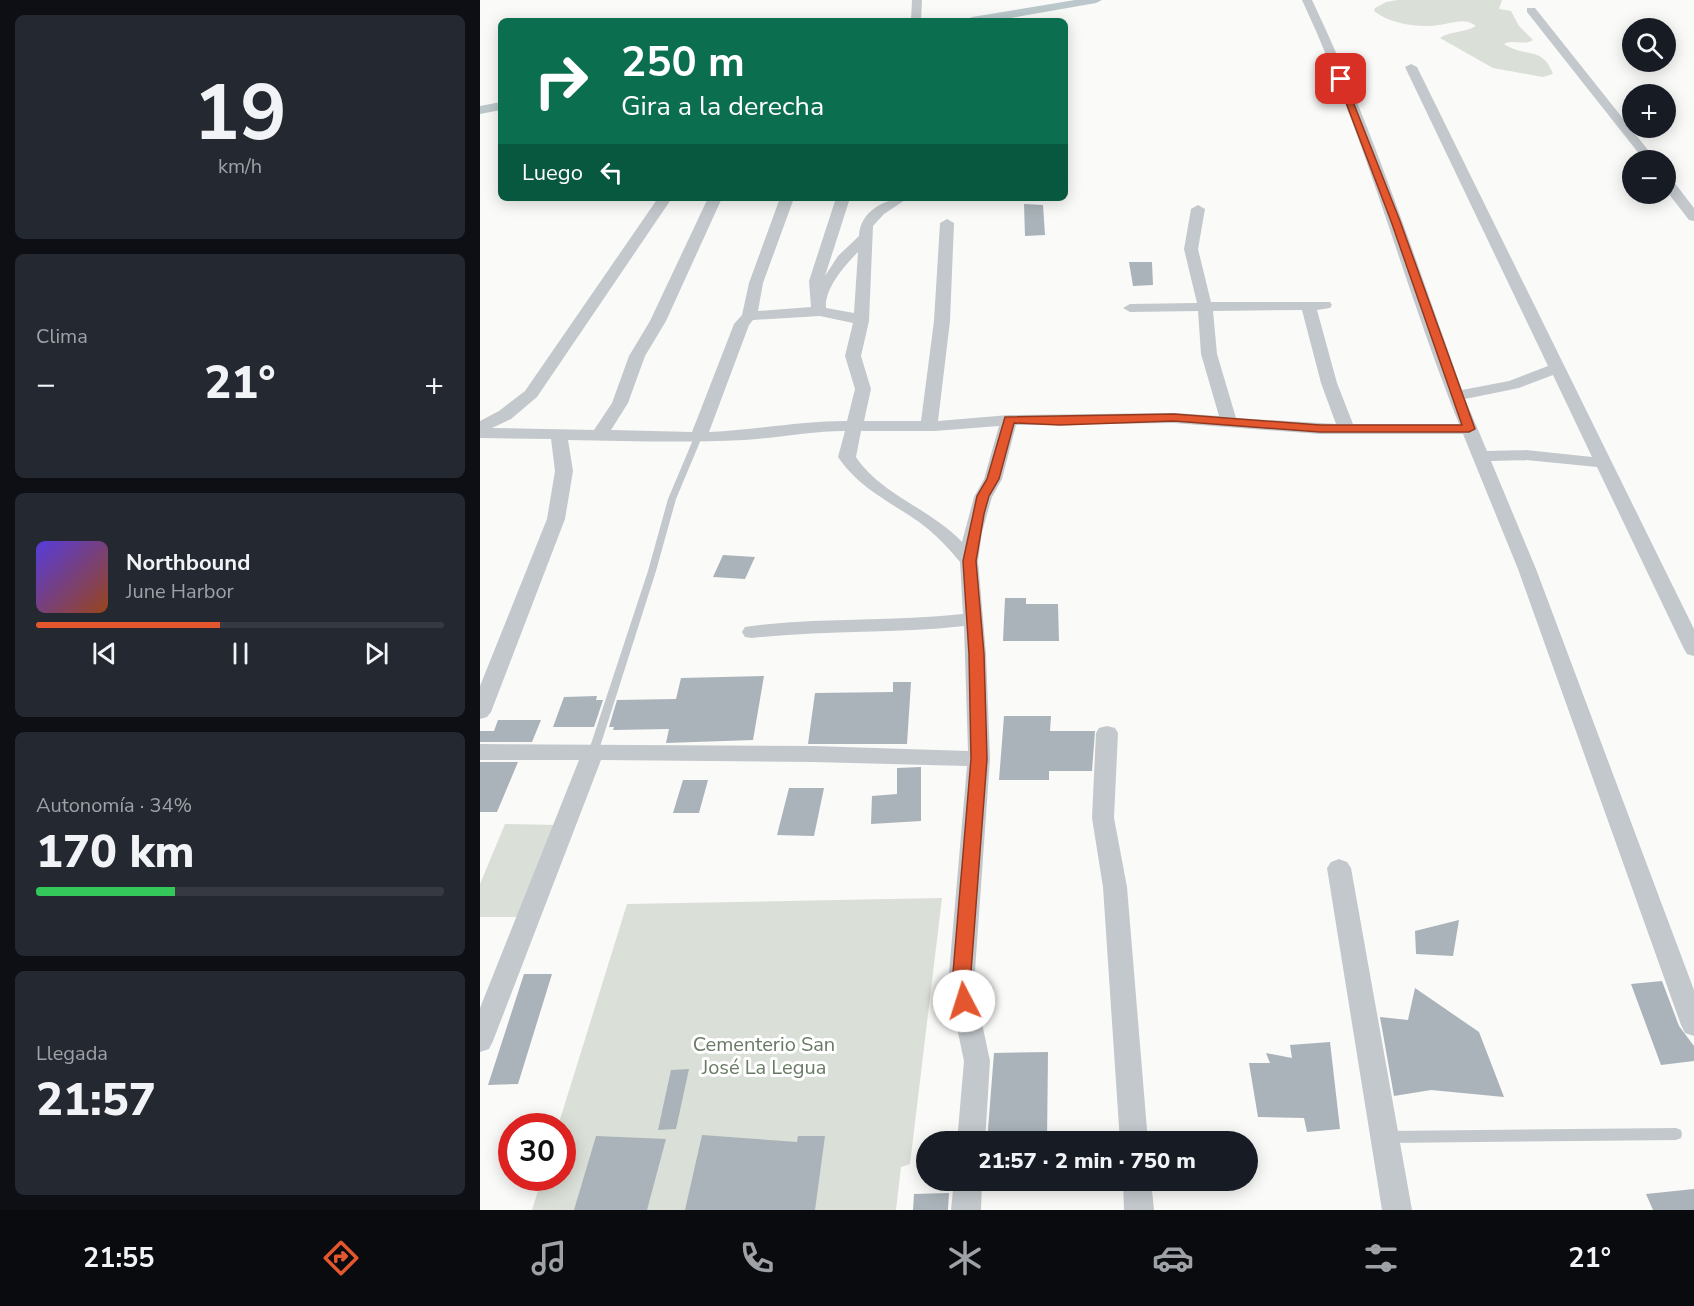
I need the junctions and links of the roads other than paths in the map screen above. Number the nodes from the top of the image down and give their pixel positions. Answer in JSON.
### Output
{"nodes":[{"id":1,"x":917,"y":0,"type":"edge"},
{"id":2,"x":1307,"y":0,"type":"edge"},
{"id":3,"x":1531,"y":10,"type":"dead end"},
{"id":4,"x":916,"y":18,"type":"edge"},
{"id":5,"x":1411,"y":67,"type":"dead end"},
{"id":6,"x":1642,"y":150,"type":"edge"},
{"id":7,"x":1676,"y":194,"type":"edge"},
{"id":8,"x":663,"y":201,"type":"edge"},
{"id":9,"x":714,"y":201,"type":"edge"},
{"id":10,"x":786,"y":201,"type":"edge"},
{"id":11,"x":842,"y":201,"type":"edge"},
{"id":12,"x":897,"y":201,"type":"edge"},
{"id":13,"x":1198,"y":209,"type":"dead end"},
{"id":14,"x":1694,"y":217,"type":"edge"},
{"id":15,"x":947,"y":223,"type":"dead end"},
{"id":16,"x":866,"y":236,"type":"junction"},
{"id":17,"x":818,"y":304,"type":"junction"},
{"id":18,"x":1308,"y":305,"type":"junction"},
{"id":19,"x":1325,"y":305,"type":"dead end"},
{"id":20,"x":1205,"y":306,"type":"junction"},
{"id":21,"x":1130,"y":308,"type":"dead end"},
{"id":22,"x":749,"y":316,"type":"junction"},
{"id":23,"x":861,"y":321,"type":"junction"},
{"id":24,"x":1557,"y":368,"type":"junction"},
{"id":25,"x":1456,"y":396,"type":"junction"},
{"id":26,"x":1009,"y":420,"type":"junction"},
{"id":27,"x":1229,"y":422,"type":"junction"},
{"id":28,"x":853,"y":425,"type":"junction"},
{"id":29,"x":929,"y":426,"type":"junction"},
{"id":30,"x":1346,"y":428,"type":"junction"},
{"id":31,"x":1469,"y":429,"type":"junction"},
{"id":32,"x":480,"y":430,"type":"edge"},
{"id":33,"x":559,"y":434,"type":"junction"},
{"id":34,"x":600,"y":434,"type":"junction"},
{"id":35,"x":698,"y":437,"type":"junction"},
{"id":36,"x":1481,"y":456,"type":"junction"},
{"id":37,"x":1604,"y":463,"type":"junction"},
{"id":38,"x":969,"y":561,"type":"junction"},
{"id":39,"x":974,"y":620,"type":"junction"},
{"id":40,"x":752,"y":632,"type":"dead end"},
{"id":41,"x":1694,"y":649,"type":"edge"},
{"id":42,"x":480,"y":712,"type":"edge"},
{"id":43,"x":1107,"y":733,"type":"dead end"},
{"id":44,"x":480,"y":752,"type":"edge"},
{"id":45,"x":593,"y":753,"type":"junction"},
{"id":46,"x":979,"y":759,"type":"junction"},
{"id":47,"x":1339,"y":868,"type":"dead end"},
{"id":48,"x":1694,"y":1025,"type":"edge"},
{"id":49,"x":480,"y":1041,"type":"edge"},
{"id":50,"x":972,"y":1131,"type":"edge"},
{"id":51,"x":1133,"y":1131,"type":"edge"},
{"id":52,"x":1676,"y":1134,"type":"dead end"},
{"id":53,"x":1384,"y":1137,"type":"junction"},
{"id":54,"x":967,"y":1191,"type":"edge"},
{"id":55,"x":1138,"y":1191,"type":"edge"},
{"id":56,"x":966,"y":1210,"type":"edge"},
{"id":57,"x":1139,"y":1210,"type":"edge"},
{"id":58,"x":1397,"y":1210,"type":"edge"}],
"edges":[{"from":1,"to":4,"type":"street"},
{"from":2,"to":25,"type":"street"},
{"from":3,"to":6,"type":"street"},
{"from":5,"to":24,"type":"street"},
{"from":7,"to":14,"type":"street"},
{"from":8,"to":32,"type":"street"},
{"from":9,"to":34,"type":"street"},
{"from":10,"to":22,"type":"street"},
{"from":11,"to":17,"type":"street"},
{"from":12,"to":16,"type":"street"},
{"from":13,"to":20,"type":"street"},
{"from":15,"to":29,"type":"street"},
{"from":16,"to":17,"type":"street"},
{"from":16,"to":23,"type":"street"},
{"from":17,"to":22,"type":"street"},
{"from":17,"to":23,"type":"street"},
{"from":18,"to":19,"type":"street"},
{"from":18,"to":20,"type":"street"},
{"from":18,"to":30,"type":"street"},
{"from":20,"to":21,"type":"street"},
{"from":20,"to":27,"type":"street"},
{"from":22,"to":35,"type":"street"},
{"from":23,"to":28,"type":"street"},
{"from":24,"to":25,"type":"street"},
{"from":24,"to":37,"type":"street"},
{"from":25,"to":31,"type":"street"},
{"from":26,"to":27,"type":"street"},
{"from":26,"to":29,"type":"street"},
{"from":26,"to":38,"type":"street"},
{"from":27,"to":30,"type":"street"},
{"from":28,"to":29,"type":"street"},
{"from":28,"to":35,"type":"street"},
{"from":28,"to":38,"type":"street"},
{"from":30,"to":31,"type":"street"},
{"from":31,"to":36,"type":"street"},
{"from":32,"to":33,"type":"street"},
{"from":33,"to":34,"type":"street"},
{"from":33,"to":42,"type":"street"},
{"from":34,"to":35,"type":"street"},
{"from":35,"to":45,"type":"lane"},
{"from":36,"to":37,"type":"street"},
{"from":36,"to":48,"type":"street"},
{"from":37,"to":41,"type":"street"},
{"from":38,"to":39,"type":"street"},
{"from":39,"to":40,"type":"street"},
{"from":39,"to":46,"type":"street"},
{"from":43,"to":51,"type":"street"},
{"from":44,"to":45,"type":"street"},
{"from":45,"to":46,"type":"street"},
{"from":45,"to":49,"type":"street"},
{"from":46,"to":50,"type":"street"},
{"from":47,"to":53,"type":"street"},
{"from":52,"to":53,"type":"lane"},
{"from":53,"to":58,"type":"street"},
{"from":54,"to":56,"type":"street"},
{"from":55,"to":57,"type":"street"}]}
